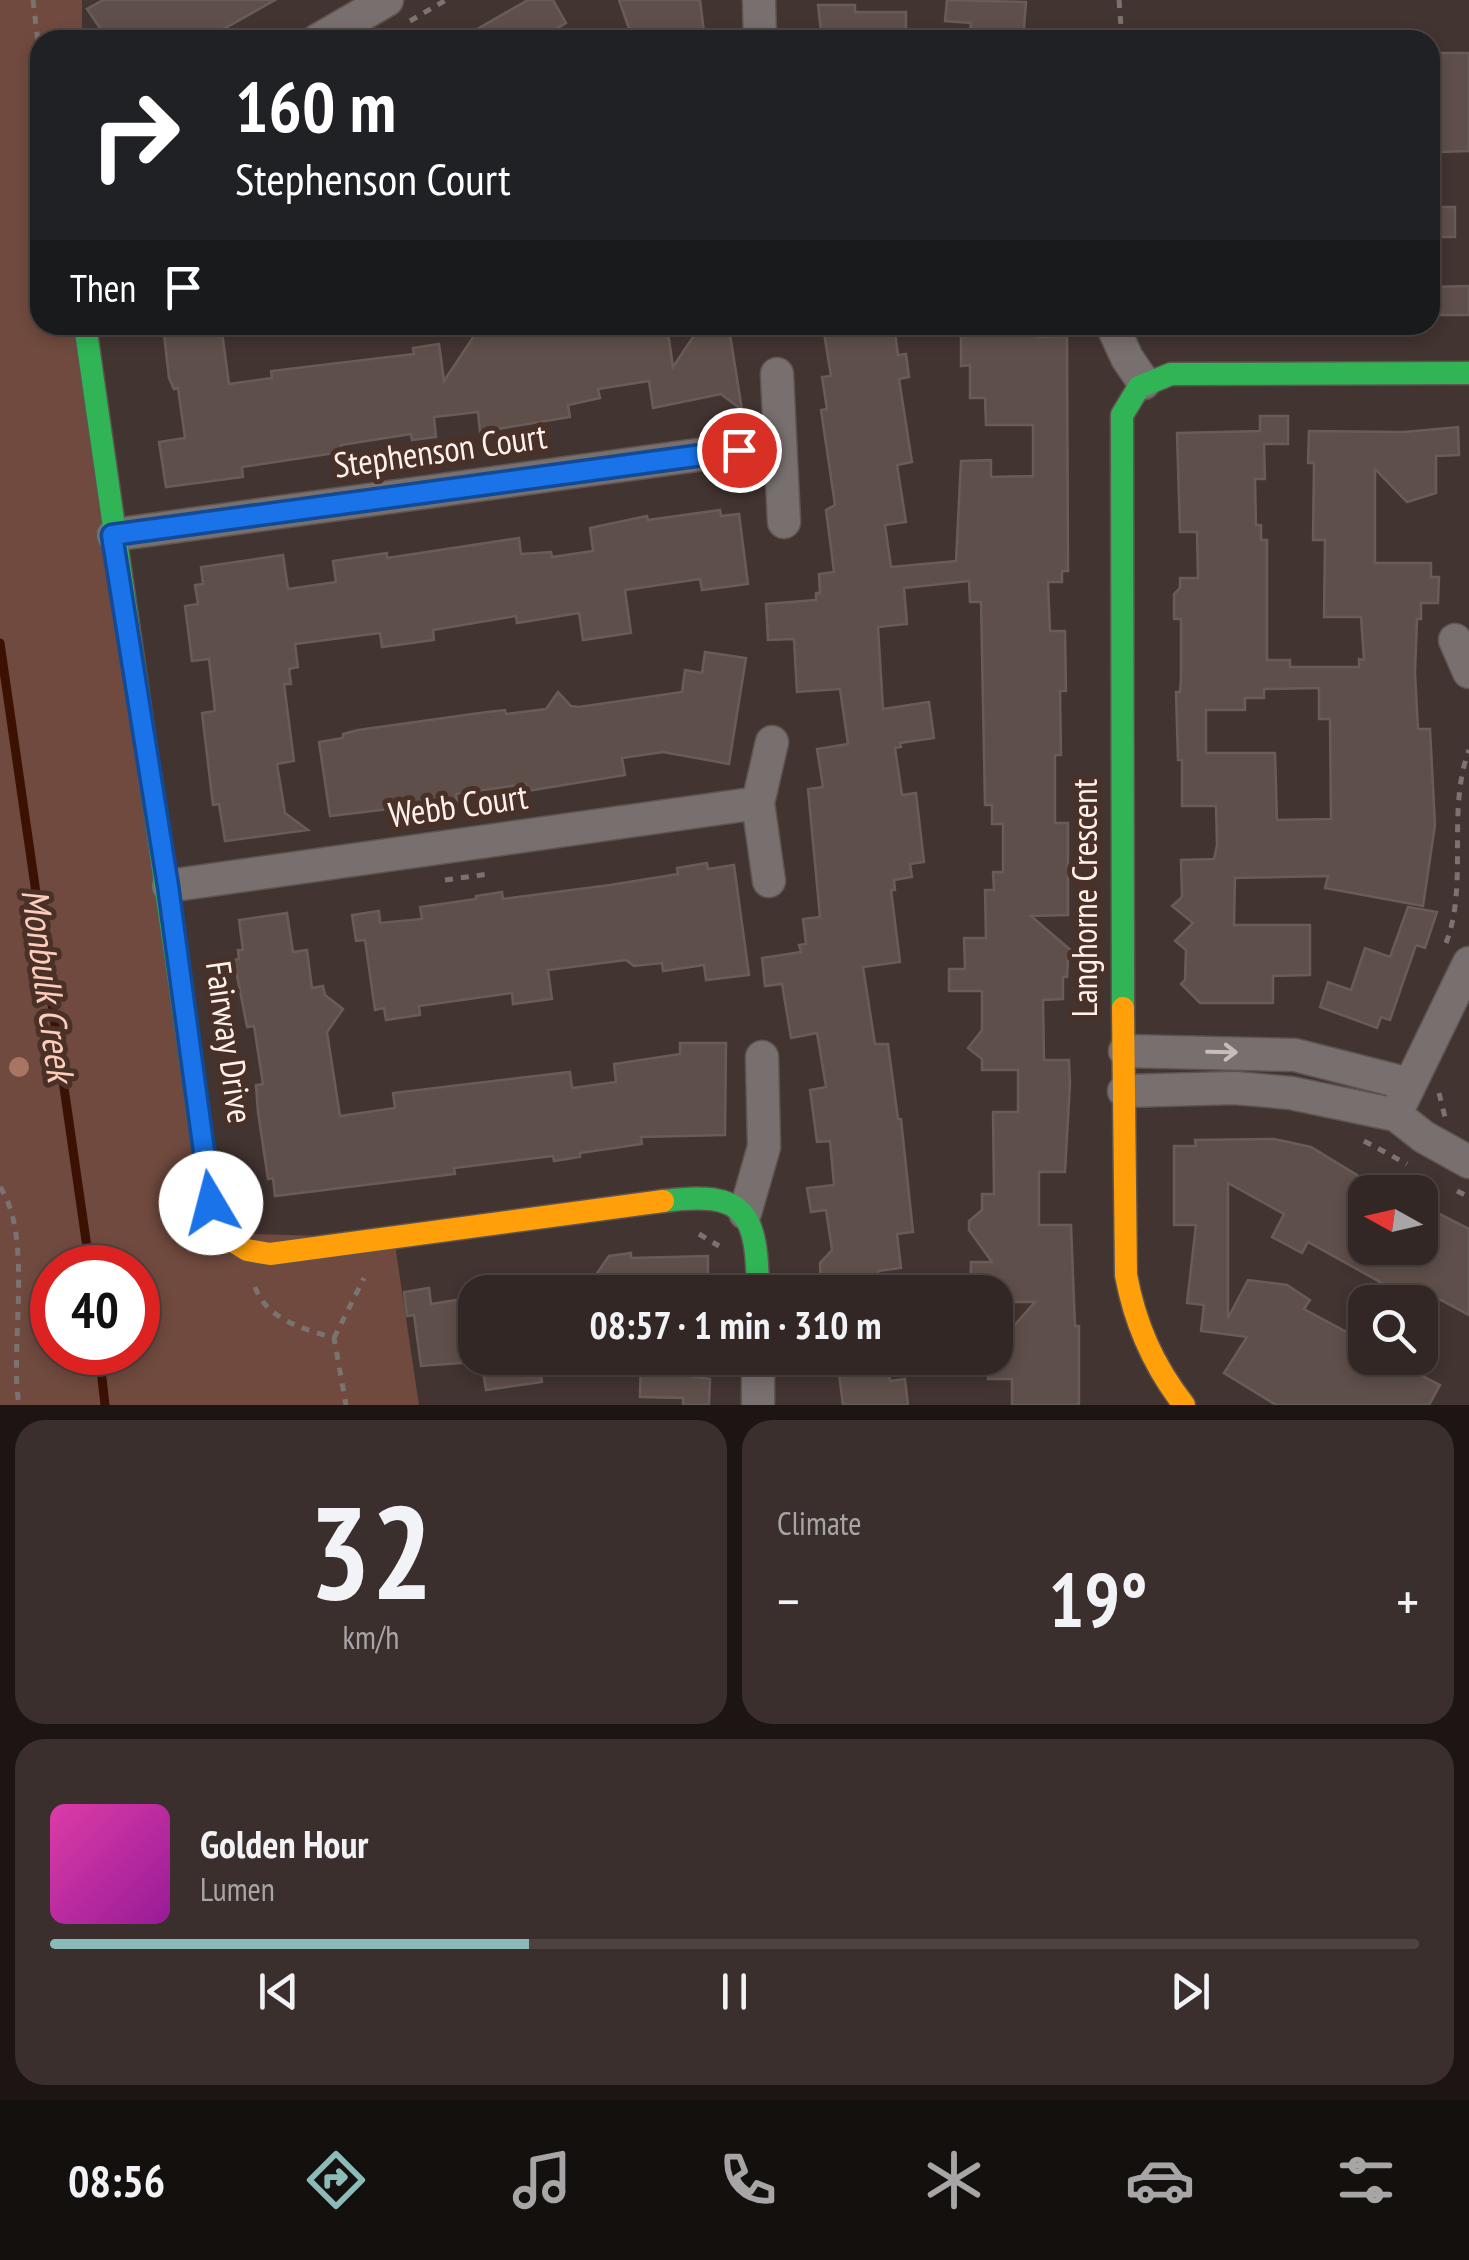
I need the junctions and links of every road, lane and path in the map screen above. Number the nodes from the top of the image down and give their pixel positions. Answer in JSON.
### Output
{"nodes":[{"id":1,"x":33,"y":0,"type":"edge"},
{"id":2,"x":387,"y":0,"type":"edge"},
{"id":3,"x":759,"y":0,"type":"edge"},
{"id":4,"x":1119,"y":0,"type":"edge"},
{"id":5,"x":36,"y":30,"type":"edge"},
{"id":6,"x":335,"y":30,"type":"edge"},
{"id":7,"x":760,"y":30,"type":"edge"},
{"id":8,"x":1121,"y":30,"type":"edge"},
{"id":9,"x":87,"y":335,"type":"edge"},
{"id":10,"x":1117,"y":335,"type":"edge"},
{"id":11,"x":1469,"y":372,"type":"edge"},
{"id":12,"x":777,"y":374,"type":"dead end"},
{"id":13,"x":1144,"y":384,"type":"junction"},
{"id":14,"x":778,"y":444,"type":"junction"},
{"id":15,"x":784,"y":522,"type":"dead end"},
{"id":16,"x":112,"y":535,"type":"junction"},
{"id":17,"x":1455,"y":640,"type":"dead end"},
{"id":18,"x":1469,"y":672,"type":"edge"},
{"id":19,"x":772,"y":742,"type":"dead end"},
{"id":20,"x":1469,"y":750,"type":"edge"},
{"id":21,"x":758,"y":804,"type":"junction"},
{"id":22,"x":769,"y":880,"type":"dead end"},
{"id":23,"x":168,"y":886,"type":"junction"},
{"id":24,"x":1455,"y":957,"type":"edge"},
{"id":25,"x":1125,"y":1050,"type":"junction"},
{"id":26,"x":762,"y":1057,"type":"dead end"},
{"id":27,"x":1124,"y":1091,"type":"junction"},
{"id":28,"x":1415,"y":1095,"type":"junction"},
{"id":29,"x":1451,"y":1122,"type":"dead end"},
{"id":30,"x":1351,"y":1134,"type":"dead end"},
{"id":31,"x":1469,"y":1162,"type":"edge"},
{"id":32,"x":1415,"y":1168,"type":"dead end"},
{"id":33,"x":1444,"y":1184,"type":"dead end"},
{"id":34,"x":0,"y":1188,"type":"edge"},
{"id":35,"x":1469,"y":1198,"type":"edge"},
{"id":36,"x":746,"y":1213,"type":"junction"},
{"id":37,"x":690,"y":1228,"type":"dead end"},
{"id":38,"x":723,"y":1249,"type":"dead end"},
{"id":39,"x":374,"y":1272,"type":"dead end"},
{"id":40,"x":758,"y":1275,"type":"edge"},
{"id":41,"x":254,"y":1279,"type":"dead end"},
{"id":42,"x":334,"y":1338,"type":"junction"},
{"id":43,"x":758,"y":1375,"type":"edge"},
{"id":44,"x":18,"y":1405,"type":"edge"},
{"id":45,"x":346,"y":1405,"type":"edge"},
{"id":46,"x":758,"y":1405,"type":"edge"},
{"id":47,"x":1184,"y":1405,"type":"edge"}],
"edges":[{"from":1,"to":5,"type":"path"},
{"from":2,"to":6,"type":"street"},
{"from":3,"to":7,"type":"street"},
{"from":4,"to":8,"type":"path"},
{"from":9,"to":16,"type":"street","name":"Fairway Drive"},
{"from":10,"to":13,"type":"street"},
{"from":11,"to":13,"type":"street"},
{"from":12,"to":14,"type":"street"},
{"from":13,"to":25,"type":"street","name":"Langhorne Crescent"},
{"from":14,"to":15,"type":"street"},
{"from":14,"to":16,"type":"street","name":"Stephenson Court"},
{"from":16,"to":23,"type":"street","name":"Fairway Drive"},
{"from":17,"to":18,"type":"street"},
{"from":19,"to":21,"type":"street"},
{"from":20,"to":24,"type":"path"},
{"from":21,"to":22,"type":"street"},
{"from":21,"to":23,"type":"street","name":"Webb Court"},
{"from":23,"to":36,"type":"street","name":"Fairway Drive"},
{"from":24,"to":28,"type":"street"},
{"from":25,"to":27,"type":"street","name":"Langhorne Crescent"},
{"from":25,"to":28,"type":"street","one_way":true},
{"from":26,"to":36,"type":"street"},
{"from":27,"to":28,"type":"street"},
{"from":27,"to":47,"type":"street","name":"Langhorne Crescent"},
{"from":28,"to":29,"type":"path"},
{"from":28,"to":31,"type":"street"},
{"from":30,"to":32,"type":"path"},
{"from":33,"to":35,"type":"path"},
{"from":34,"to":44,"type":"path"},
{"from":36,"to":40,"type":"street"},
{"from":37,"to":38,"type":"path"},
{"from":39,"to":42,"type":"path"},
{"from":41,"to":42,"type":"path"},
{"from":42,"to":45,"type":"path"},
{"from":43,"to":46,"type":"street"}]}
